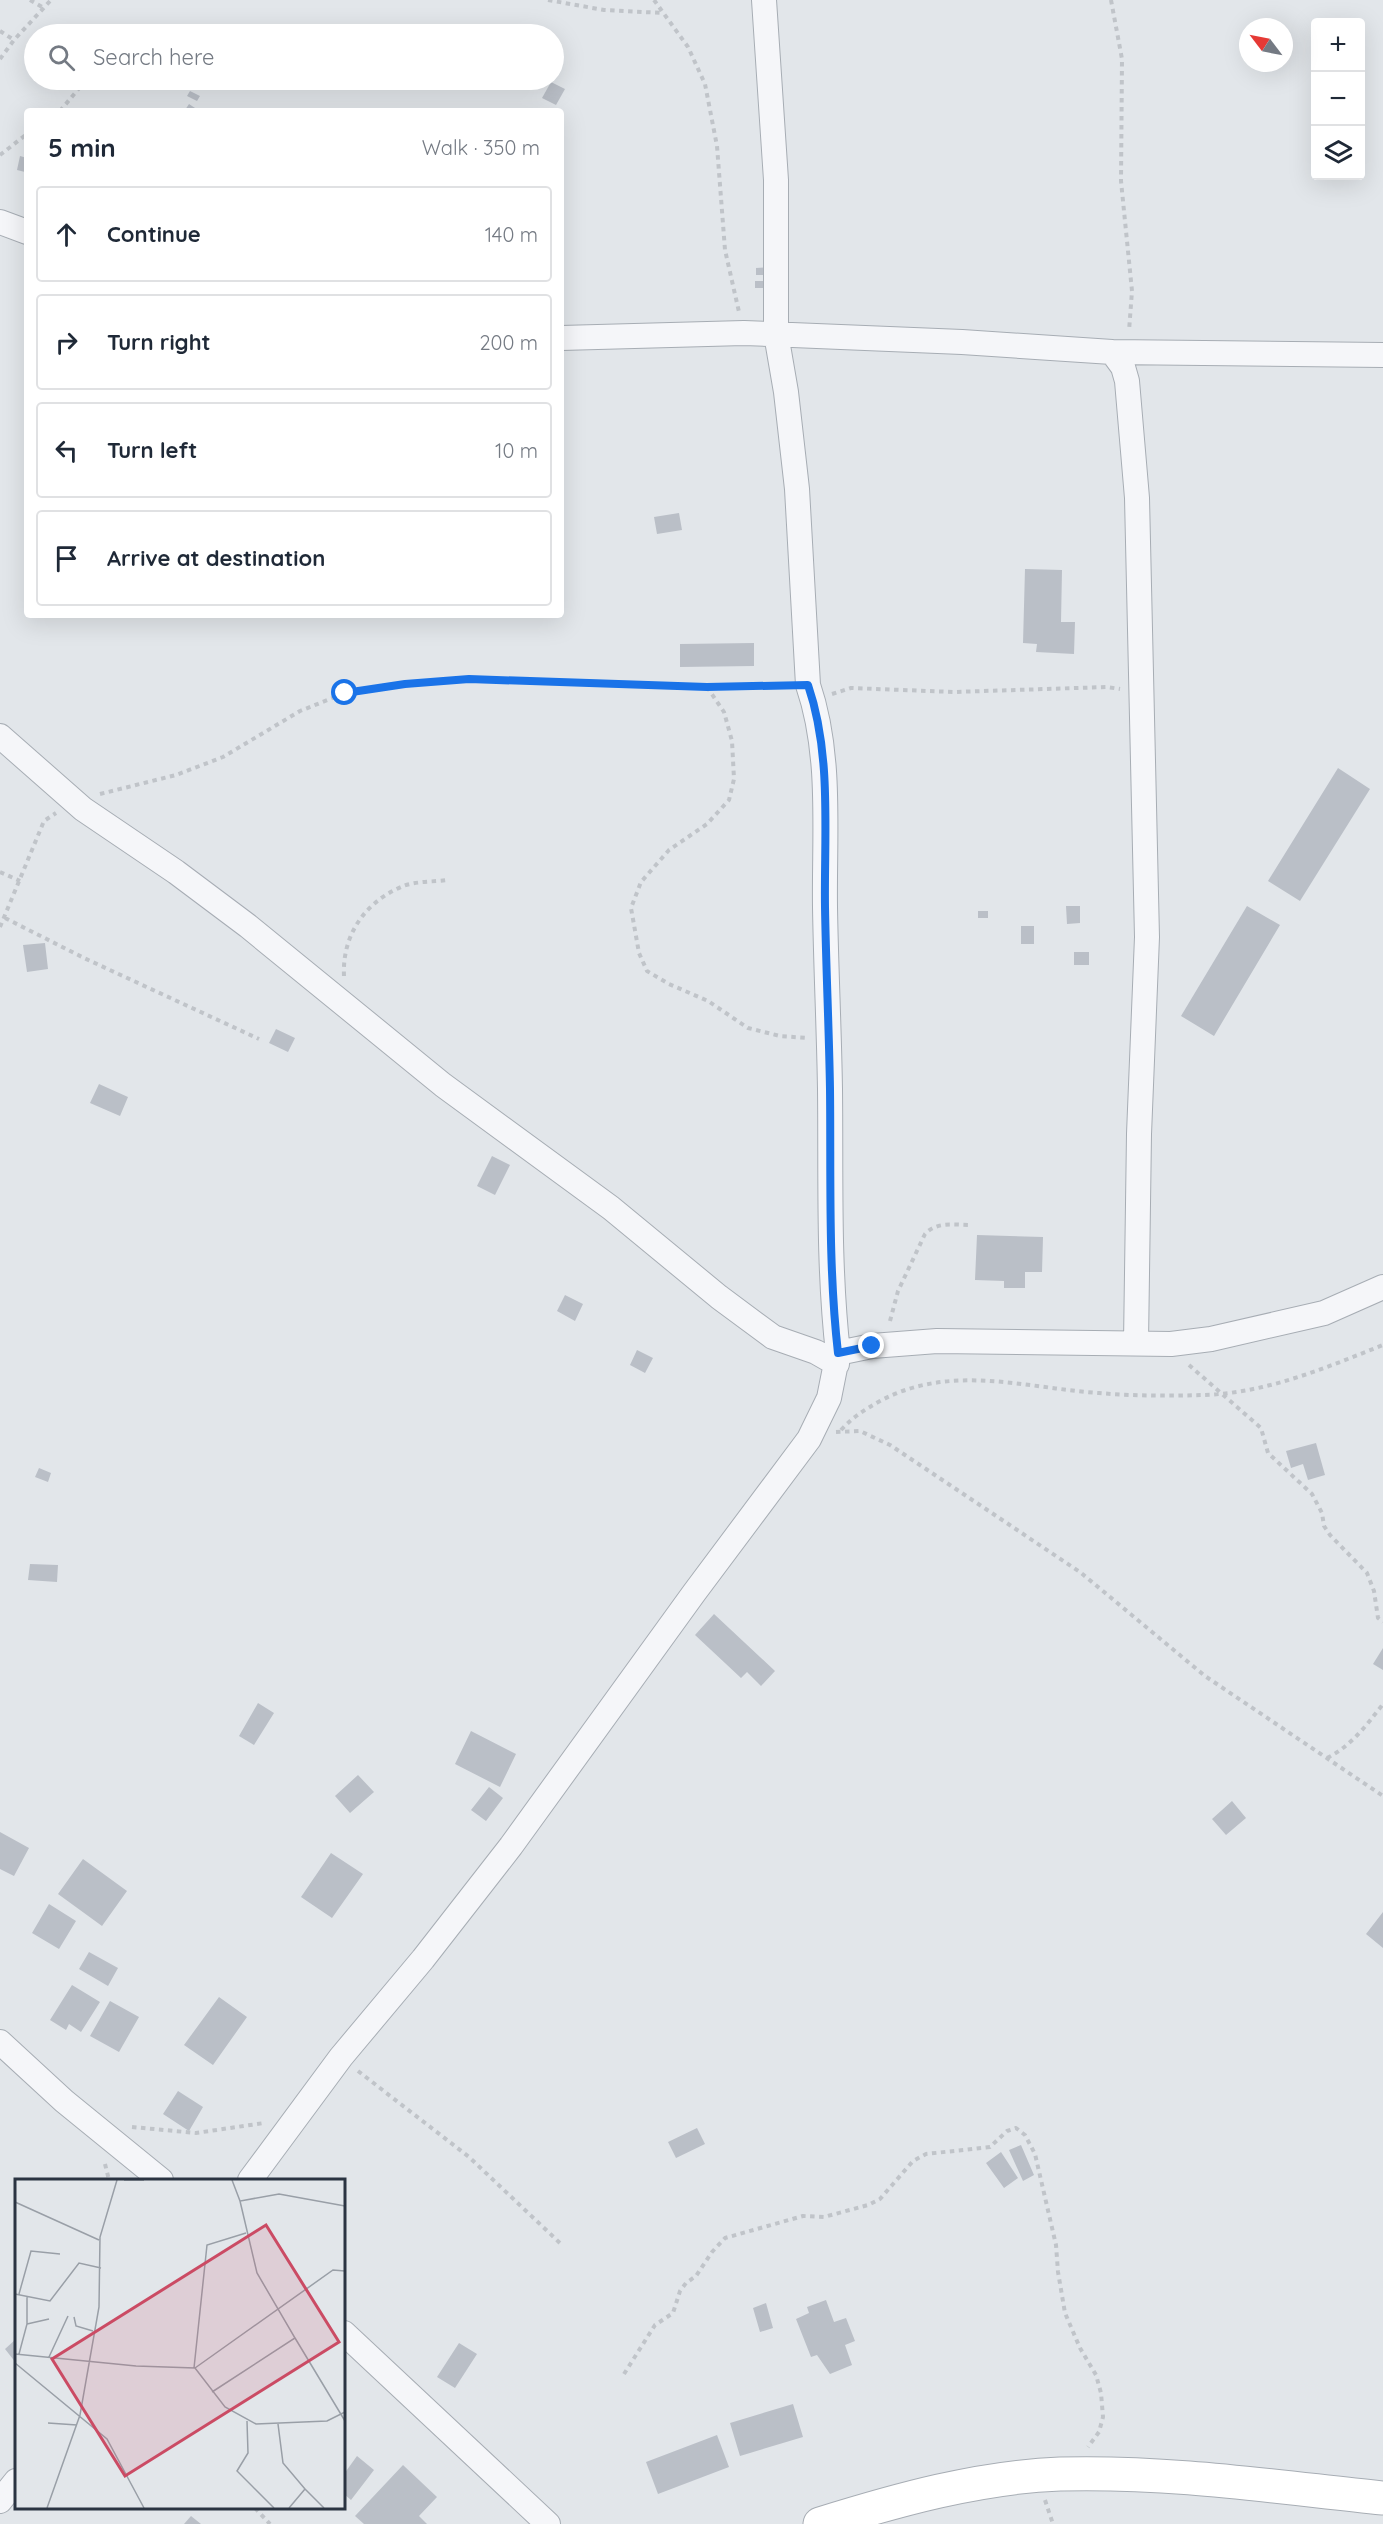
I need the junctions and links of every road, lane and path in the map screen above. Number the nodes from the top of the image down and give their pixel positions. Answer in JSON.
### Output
{"nodes":[{"id":1,"x":30,"y":0,"type":"edge"},
{"id":2,"x":51,"y":0,"type":"edge"},
{"id":3,"x":548,"y":0,"type":"edge"},
{"id":4,"x":654,"y":0,"type":"edge"},
{"id":5,"x":764,"y":0,"type":"edge"},
{"id":6,"x":1111,"y":0,"type":"edge"},
{"id":7,"x":44,"y":8,"type":"junction"},
{"id":8,"x":663,"y":13,"type":"junction"},
{"id":9,"x":29,"y":24,"type":"edge"},
{"id":10,"x":24,"y":29,"type":"edge"},
{"id":11,"x":0,"y":31,"type":"edge"},
{"id":12,"x":14,"y":40,"type":"junction"},
{"id":13,"x":0,"y":59,"type":"edge"},
{"id":14,"x":78,"y":90,"type":"edge"},
{"id":15,"x":63,"y":108,"type":"edge"},
{"id":16,"x":24,"y":136,"type":"edge"},
{"id":17,"x":0,"y":155,"type":"edge"},
{"id":18,"x":0,"y":222,"type":"edge"},
{"id":19,"x":24,"y":231,"type":"edge"},
{"id":20,"x":744,"y":333,"type":"junction"},
{"id":21,"x":776,"y":334,"type":"junction"},
{"id":22,"x":564,"y":338,"type":"edge"},
{"id":23,"x":1120,"y":353,"type":"junction"},
{"id":24,"x":1383,"y":355,"type":"edge"},
{"id":25,"x":707,"y":687,"type":"junction"},
{"id":26,"x":811,"y":693,"type":"junction"},
{"id":27,"x":1142,"y":693,"type":"junction"},
{"id":28,"x":0,"y":736,"type":"edge"},
{"id":29,"x":79,"y":805,"type":"junction"},
{"id":30,"x":0,"y":872,"type":"edge"},
{"id":31,"x":447,"y":880,"type":"dead end"},
{"id":32,"x":20,"y":881,"type":"junction"},
{"id":33,"x":5,"y":918,"type":"junction"},
{"id":34,"x":0,"y":927,"type":"edge"},
{"id":35,"x":350,"y":1010,"type":"junction"},
{"id":36,"x":259,"y":1039,"type":"dead end"},
{"id":37,"x":828,"y":1042,"type":"junction"},
{"id":38,"x":971,"y":1225,"type":"dead end"},
{"id":39,"x":1383,"y":1287,"type":"edge"},
{"id":40,"x":1136,"y":1342,"type":"junction"},
{"id":41,"x":1171,"y":1344,"type":"junction"},
{"id":42,"x":1383,"y":1345,"type":"edge"},
{"id":43,"x":872,"y":1346,"type":"junction"},
{"id":44,"x":837,"y":1359,"type":"junction"},
{"id":45,"x":1223,"y":1392,"type":"junction"},
{"id":46,"x":840,"y":1431,"type":"junction"},
{"id":47,"x":809,"y":1439,"type":"junction"},
{"id":48,"x":1383,"y":1623,"type":"edge"},
{"id":49,"x":1383,"y":1704,"type":"edge"},
{"id":50,"x":1327,"y":1758,"type":"junction"},
{"id":51,"x":1383,"y":1796,"type":"edge"},
{"id":52,"x":0,"y":2042,"type":"edge"},
{"id":53,"x":341,"y":2057,"type":"junction"},
{"id":54,"x":300,"y":2114,"type":"junction"},
{"id":55,"x":89,"y":2122,"type":"junction"},
{"id":56,"x":159,"y":2179,"type":"edge"},
{"id":57,"x":251,"y":2179,"type":"edge"},
{"id":58,"x":561,"y":2244,"type":"dead end"},
{"id":59,"x":345,"y":2334,"type":"edge"},
{"id":60,"x":624,"y":2374,"type":"dead end"},
{"id":61,"x":1060,"y":2474,"type":"junction"},
{"id":62,"x":15,"y":2482,"type":"edge"},
{"id":63,"x":1383,"y":2498,"type":"edge"},
{"id":64,"x":0,"y":2500,"type":"edge"},
{"id":65,"x":256,"y":2509,"type":"edge"},
{"id":66,"x":270,"y":2524,"type":"edge"},
{"id":67,"x":548,"y":2524,"type":"edge"},
{"id":68,"x":820,"y":2524,"type":"edge"}],
"edges":[{"from":1,"to":7,"type":"path"},
{"from":2,"to":7,"type":"path"},
{"from":3,"to":8,"type":"path"},
{"from":4,"to":8,"type":"path"},
{"from":5,"to":21,"type":"street"},
{"from":6,"to":23,"type":"path"},
{"from":7,"to":9,"type":"path"},
{"from":8,"to":20,"type":"path"},
{"from":10,"to":12,"type":"path"},
{"from":11,"to":12,"type":"path"},
{"from":12,"to":13,"type":"path"},
{"from":14,"to":15,"type":"path"},
{"from":16,"to":17,"type":"path"},
{"from":18,"to":19,"type":"street"},
{"from":20,"to":21,"type":"street"},
{"from":20,"to":22,"type":"street"},
{"from":21,"to":23,"type":"street"},
{"from":21,"to":26,"type":"street"},
{"from":23,"to":24,"type":"street"},
{"from":23,"to":27,"type":"street"},
{"from":25,"to":26,"type":"path"},
{"from":25,"to":29,"type":"path"},
{"from":25,"to":37,"type":"path"},
{"from":26,"to":27,"type":"path"},
{"from":26,"to":37,"type":"street"},
{"from":27,"to":40,"type":"street"},
{"from":28,"to":29,"type":"street"},
{"from":29,"to":32,"type":"path"},
{"from":29,"to":35,"type":"street"},
{"from":30,"to":32,"type":"path"},
{"from":31,"to":35,"type":"path"},
{"from":32,"to":33,"type":"path"},
{"from":33,"to":34,"type":"path"},
{"from":33,"to":36,"type":"path"},
{"from":35,"to":44,"type":"street"},
{"from":37,"to":44,"type":"street"},
{"from":38,"to":43,"type":"path"},
{"from":39,"to":41,"type":"street"},
{"from":40,"to":41,"type":"street"},
{"from":40,"to":43,"type":"street"},
{"from":41,"to":45,"type":"path"},
{"from":42,"to":45,"type":"path"},
{"from":43,"to":44,"type":"street"},
{"from":44,"to":47,"type":"street"},
{"from":45,"to":46,"type":"path"},
{"from":45,"to":48,"type":"path"},
{"from":46,"to":47,"type":"path"},
{"from":46,"to":50,"type":"path"},
{"from":47,"to":53,"type":"street"},
{"from":49,"to":50,"type":"path"},
{"from":50,"to":51,"type":"path"},
{"from":52,"to":55,"type":"street"},
{"from":53,"to":54,"type":"street"},
{"from":53,"to":58,"type":"path"},
{"from":54,"to":55,"type":"path"},
{"from":54,"to":57,"type":"street"},
{"from":55,"to":56,"type":"street"},
{"from":59,"to":67,"type":"street"},
{"from":60,"to":61,"type":"path"},
{"from":61,"to":63,"type":"main road"},
{"from":61,"to":68,"type":"main road"},
{"from":62,"to":64,"type":"street"},
{"from":65,"to":66,"type":"path"}]}
